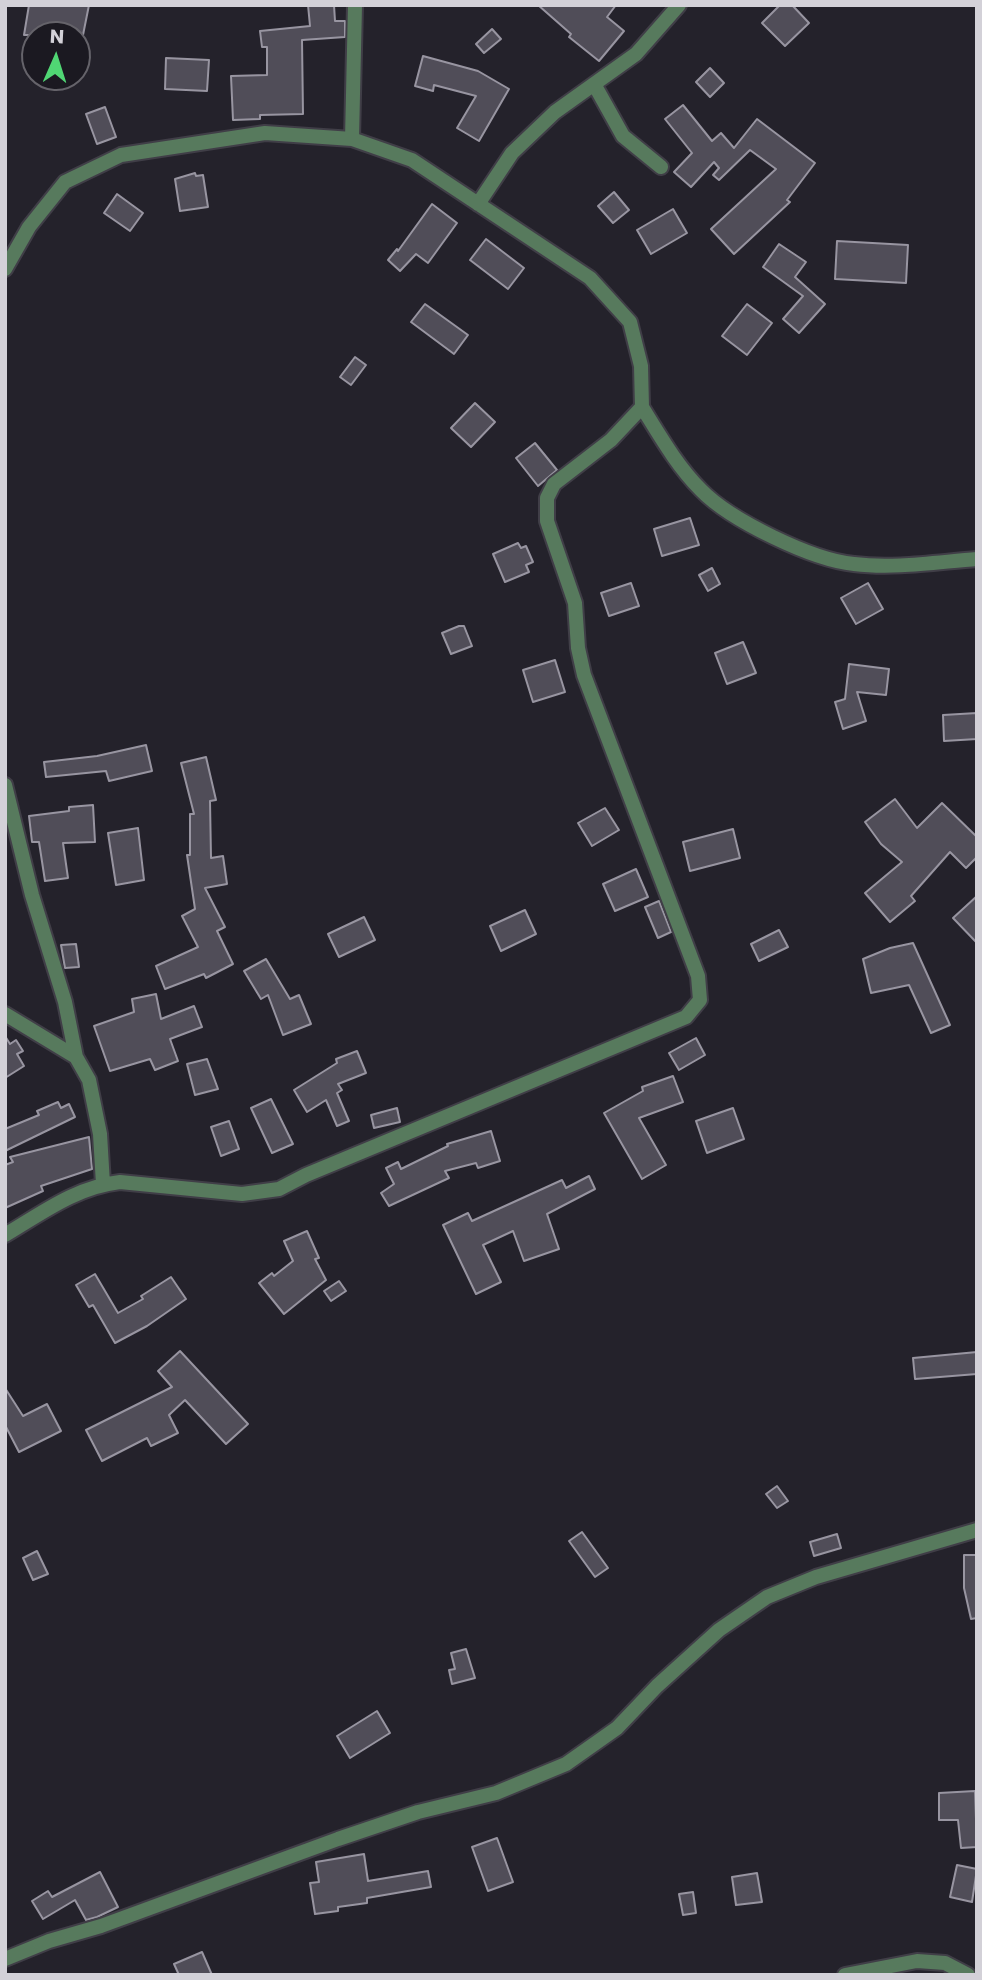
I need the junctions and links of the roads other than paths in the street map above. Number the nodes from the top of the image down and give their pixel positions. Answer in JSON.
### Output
{"nodes":[{"id":1,"x":355,"y":5,"type":"edge"},
{"id":2,"x":679,"y":5,"type":"edge"},
{"id":3,"x":594,"y":84,"type":"junction"},
{"id":4,"x":352,"y":139,"type":"junction"},
{"id":5,"x":661,"y":167,"type":"dead end"},
{"id":6,"x":478,"y":204,"type":"junction"},
{"id":7,"x":5,"y":270,"type":"edge"},
{"id":8,"x":642,"y":407,"type":"junction"},
{"id":9,"x":977,"y":559,"type":"edge"},
{"id":10,"x":5,"y":785,"type":"edge"},
{"id":11,"x":5,"y":1014,"type":"edge"},
{"id":12,"x":76,"y":1057,"type":"junction"},
{"id":13,"x":103,"y":1184,"type":"junction"},
{"id":14,"x":5,"y":1235,"type":"edge"},
{"id":15,"x":977,"y":1530,"type":"edge"},
{"id":16,"x":5,"y":1959,"type":"edge"},
{"id":17,"x":845,"y":1975,"type":"edge"},
{"id":18,"x":968,"y":1975,"type":"edge"}],
"edges":[{"from":1,"to":4,"type":"street"},
{"from":2,"to":3,"type":"street"},
{"from":3,"to":5,"type":"street"},
{"from":3,"to":6,"type":"street"},
{"from":4,"to":6,"type":"street"},
{"from":4,"to":7,"type":"street"},
{"from":6,"to":8,"type":"street"},
{"from":8,"to":9,"type":"street"},
{"from":8,"to":13,"type":"street"},
{"from":10,"to":12,"type":"street"},
{"from":11,"to":12,"type":"street"},
{"from":12,"to":13,"type":"street"},
{"from":13,"to":14,"type":"street"},
{"from":15,"to":16,"type":"street"},
{"from":17,"to":18,"type":"street"}]}
